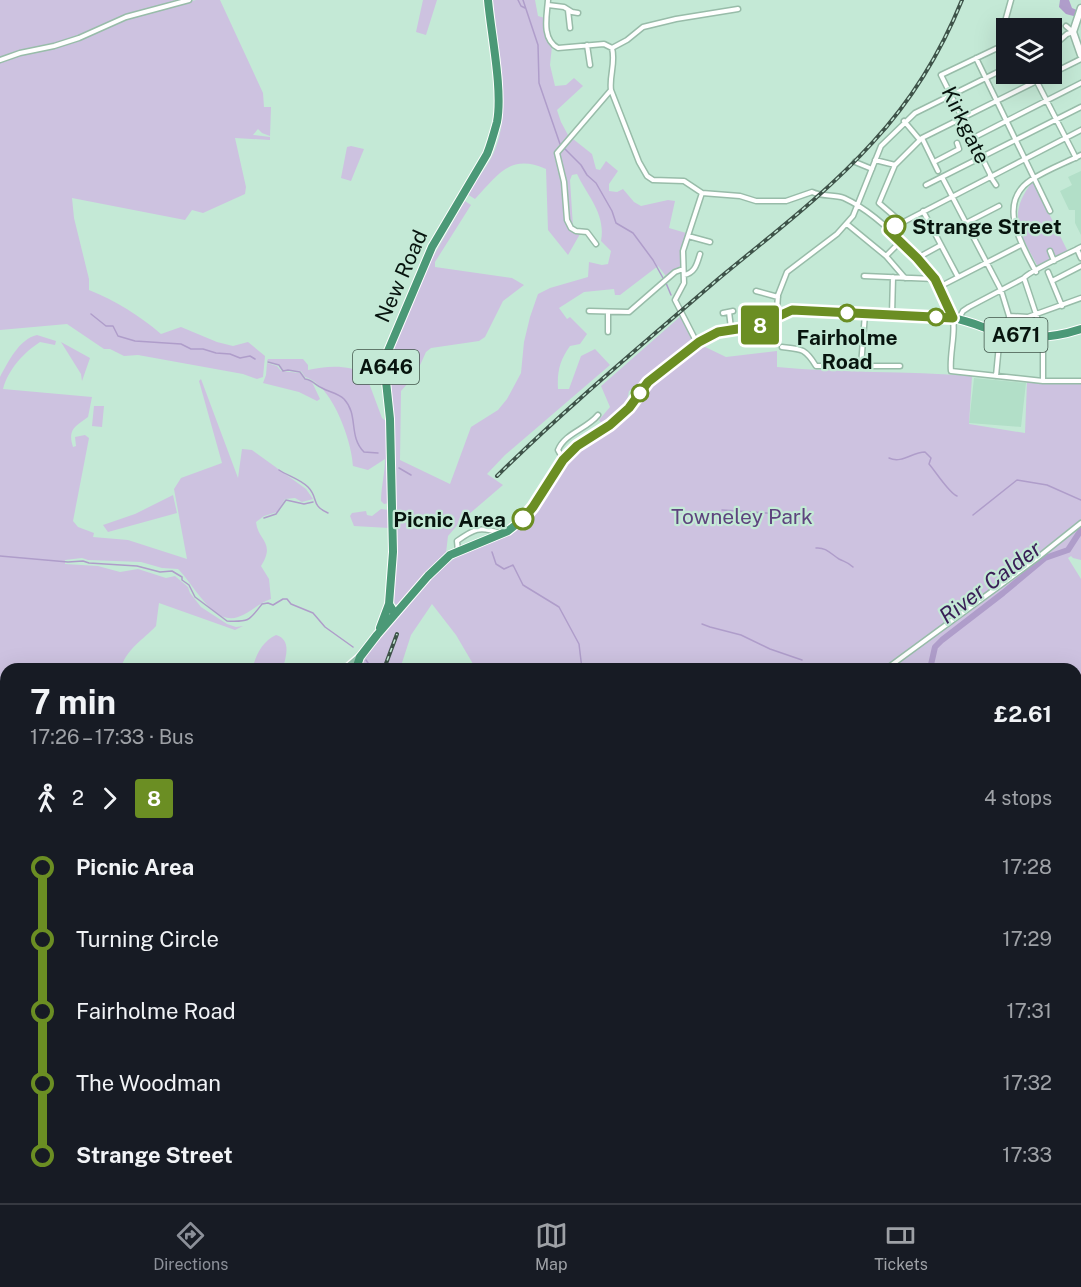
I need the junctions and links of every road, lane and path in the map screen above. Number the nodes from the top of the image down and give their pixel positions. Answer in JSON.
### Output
{"nodes":[{"id":1,"x":189,"y":0,"type":"edge"},
{"id":2,"x":488,"y":0,"type":"edge"},
{"id":3,"x":1011,"y":0,"type":"edge"},
{"id":4,"x":548,"y":2,"type":"edge"},
{"id":5,"x":1081,"y":8,"type":"edge"},
{"id":6,"x":568,"y":9,"type":"junction"},
{"id":7,"x":738,"y":9,"type":"dead end"},
{"id":8,"x":578,"y":13,"type":"dead end"},
{"id":9,"x":1006,"y":18,"type":"edge"},
{"id":10,"x":1066,"y":26,"type":"dead end"},
{"id":11,"x":570,"y":28,"type":"dead end"},
{"id":12,"x":1073,"y":32,"type":"junction"},
{"id":13,"x":1062,"y":38,"type":"edge"},
{"id":14,"x":587,"y":45,"type":"junction"},
{"id":15,"x":612,"y":48,"type":"junction"},
{"id":16,"x":996,"y":49,"type":"edge"},
{"id":17,"x":1081,"y":57,"type":"edge"},
{"id":18,"x":976,"y":58,"type":"junction"},
{"id":19,"x":0,"y":60,"type":"edge"},
{"id":20,"x":590,"y":65,"type":"dead end"},
{"id":21,"x":1062,"y":68,"type":"edge"},
{"id":22,"x":996,"y":74,"type":"edge"},
{"id":23,"x":986,"y":79,"type":"junction"},
{"id":24,"x":1081,"y":83,"type":"edge"},
{"id":25,"x":1033,"y":84,"type":"edge"},
{"id":26,"x":1038,"y":84,"type":"edge"},
{"id":27,"x":611,"y":90,"type":"junction"},
{"id":28,"x":952,"y":95,"type":"junction"},
{"id":29,"x":1047,"y":101,"type":"junction"},
{"id":30,"x":997,"y":102,"type":"junction"},
{"id":31,"x":1081,"y":107,"type":"edge"},
{"id":32,"x":963,"y":119,"type":"junction"},
{"id":33,"x":1056,"y":120,"type":"junction"},
{"id":34,"x":904,"y":121,"type":"junction"},
{"id":35,"x":1006,"y":121,"type":"junction"},
{"id":36,"x":1081,"y":130,"type":"edge"},
{"id":37,"x":973,"y":138,"type":"junction"},
{"id":38,"x":1065,"y":138,"type":"junction"},
{"id":39,"x":921,"y":139,"type":"junction"},
{"id":40,"x":1016,"y":140,"type":"junction"},
{"id":41,"x":957,"y":143,"type":"dead end"},
{"id":42,"x":1081,"y":155,"type":"edge"},
{"id":43,"x":982,"y":157,"type":"junction"},
{"id":44,"x":1024,"y":158,"type":"junction"},
{"id":45,"x":1076,"y":158,"type":"junction"},
{"id":46,"x":875,"y":160,"type":"junction"},
{"id":47,"x":855,"y":162,"type":"dead end"},
{"id":48,"x":934,"y":162,"type":"junction"},
{"id":49,"x":894,"y":165,"type":"junction"},
{"id":50,"x":872,"y":169,"type":"junction"},
{"id":51,"x":938,"y":171,"type":"dead end"},
{"id":52,"x":990,"y":176,"type":"junction"},
{"id":53,"x":942,"y":177,"type":"junction"},
{"id":54,"x":1034,"y":178,"type":"junction"},
{"id":55,"x":926,"y":185,"type":"dead end"},
{"id":56,"x":996,"y":185,"type":"dead end"},
{"id":57,"x":702,"y":193,"type":"junction"},
{"id":58,"x":952,"y":196,"type":"junction"},
{"id":59,"x":858,"y":206,"type":"junction"},
{"id":60,"x":999,"y":206,"type":"dead end"},
{"id":61,"x":923,"y":211,"type":"junction"},
{"id":62,"x":1050,"y":211,"type":"dead end"},
{"id":63,"x":902,"y":222,"type":"junction"},
{"id":64,"x":966,"y":223,"type":"junction"},
{"id":65,"x":847,"y":224,"type":"junction"},
{"id":66,"x":888,"y":230,"type":"junction"},
{"id":67,"x":688,"y":236,"type":"junction"},
{"id":68,"x":710,"y":242,"type":"dead end"},
{"id":69,"x":900,"y":242,"type":"junction"},
{"id":70,"x":596,"y":244,"type":"dead end"},
{"id":71,"x":941,"y":245,"type":"junction"},
{"id":72,"x":1021,"y":245,"type":"junction"},
{"id":73,"x":1079,"y":248,"type":"edge"},
{"id":74,"x":1050,"y":251,"type":"dead end"},
{"id":75,"x":700,"y":254,"type":"dead end"},
{"id":76,"x":886,"y":256,"type":"junction"},
{"id":77,"x":921,"y":256,"type":"dead end"},
{"id":78,"x":1081,"y":258,"type":"edge"},
{"id":79,"x":1054,"y":261,"type":"junction"},
{"id":80,"x":987,"y":263,"type":"junction"},
{"id":81,"x":1081,"y":266,"type":"edge"},
{"id":82,"x":683,"y":269,"type":"junction"},
{"id":83,"x":1036,"y":272,"type":"junction"},
{"id":84,"x":1048,"y":272,"type":"dead end"},
{"id":85,"x":684,"y":275,"type":"junction"},
{"id":86,"x":864,"y":276,"type":"dead end"},
{"id":87,"x":893,"y":277,"type":"junction"},
{"id":88,"x":958,"y":277,"type":"junction"},
{"id":89,"x":905,"y":278,"type":"junction"},
{"id":90,"x":1024,"y":278,"type":"junction"},
{"id":91,"x":935,"y":279,"type":"junction"},
{"id":92,"x":1052,"y":281,"type":"junction"},
{"id":93,"x":939,"y":287,"type":"junction"},
{"id":94,"x":1001,"y":290,"type":"junction"},
{"id":95,"x":756,"y":291,"type":"dead end"},
{"id":96,"x":778,"y":297,"type":"junction"},
{"id":97,"x":1081,"y":298,"type":"edge"},
{"id":98,"x":1062,"y":306,"type":"junction"},
{"id":99,"x":777,"y":310,"type":"dead end"},
{"id":100,"x":589,"y":311,"type":"dead end"},
{"id":101,"x":608,"y":313,"type":"junction"},
{"id":102,"x":723,"y":313,"type":"dead end"},
{"id":103,"x":865,"y":314,"type":"junction"},
{"id":104,"x":892,"y":315,"type":"junction"},
{"id":105,"x":1036,"y":315,"type":"junction"},
{"id":106,"x":1009,"y":316,"type":"junction"},
{"id":107,"x":956,"y":318,"type":"junction"},
{"id":108,"x":732,"y":329,"type":"junction"},
{"id":109,"x":1081,"y":329,"type":"edge"},
{"id":110,"x":608,"y":332,"type":"dead end"},
{"id":111,"x":1004,"y":334,"type":"junction"},
{"id":112,"x":1043,"y":334,"type":"junction"},
{"id":113,"x":699,"y":342,"type":"junction"},
{"id":114,"x":782,"y":347,"type":"dead end"},
{"id":115,"x":861,"y":366,"type":"junction"},
{"id":116,"x":900,"y":366,"type":"dead end"},
{"id":117,"x":996,"y":376,"type":"junction"},
{"id":118,"x":1043,"y":381,"type":"junction"},
{"id":119,"x":1081,"y":381,"type":"edge"},
{"id":120,"x":598,"y":415,"type":"dead end"},
{"id":121,"x":563,"y":460,"type":"junction"},
{"id":122,"x":1081,"y":523,"type":"edge"},
{"id":123,"x":500,"y":533,"type":"junction"},
{"id":124,"x":458,"y":551,"type":"junction"},
{"id":125,"x":389,"y":604,"type":"junction"},
{"id":126,"x":395,"y":614,"type":"junction"},
{"id":127,"x":377,"y":635,"type":"junction"},
{"id":128,"x":360,"y":657,"type":"junction"},
{"id":129,"x":353,"y":663,"type":"edge"},
{"id":130,"x":358,"y":663,"type":"edge"},
{"id":131,"x":894,"y":663,"type":"edge"}],
"edges":[{"from":1,"to":19,"type":"street"},
{"from":2,"to":125,"type":"highway","name":"New Road","number":"A646"},
{"from":3,"to":9,"type":"street"},
{"from":4,"to":6,"type":"street"},
{"from":4,"to":14,"type":"street"},
{"from":5,"to":12,"type":"street"},
{"from":6,"to":8,"type":"street"},
{"from":6,"to":11,"type":"street"},
{"from":7,"to":15,"type":"street"},
{"from":10,"to":12,"type":"street"},
{"from":12,"to":13,"type":"street"},
{"from":12,"to":17,"type":"street"},
{"from":14,"to":15,"type":"street"},
{"from":14,"to":20,"type":"street"},
{"from":15,"to":27,"type":"street"},
{"from":16,"to":18,"type":"street"},
{"from":17,"to":21,"type":"street"},
{"from":18,"to":23,"type":"street"},
{"from":18,"to":28,"type":"street","name":"Kirkgate"},
{"from":22,"to":23,"type":"street"},
{"from":23,"to":28,"type":"street"},
{"from":23,"to":30,"type":"street"},
{"from":24,"to":29,"type":"street"},
{"from":25,"to":30,"type":"street"},
{"from":26,"to":29,"type":"street"},
{"from":27,"to":57,"type":"street"},
{"from":27,"to":70,"type":"street"},
{"from":28,"to":32,"type":"street","name":"Kirkgate"},
{"from":28,"to":34,"type":"street"},
{"from":29,"to":33,"type":"street"},
{"from":29,"to":35,"type":"street"},
{"from":30,"to":32,"type":"street"},
{"from":30,"to":35,"type":"street"},
{"from":31,"to":33,"type":"street"},
{"from":32,"to":37,"type":"street","name":"Kirkgate"},
{"from":32,"to":39,"type":"street"},
{"from":33,"to":38,"type":"street"},
{"from":33,"to":40,"type":"street"},
{"from":34,"to":39,"type":"street"},
{"from":34,"to":46,"type":"street"},
{"from":35,"to":37,"type":"street"},
{"from":35,"to":40,"type":"street"},
{"from":36,"to":38,"type":"street"},
{"from":37,"to":43,"type":"street","name":"Kirkgate"},
{"from":38,"to":44,"type":"street"},
{"from":38,"to":45,"type":"street"},
{"from":39,"to":48,"type":"street"},
{"from":39,"to":49,"type":"street"},
{"from":40,"to":43,"type":"street"},
{"from":40,"to":44,"type":"street"},
{"from":41,"to":48,"type":"street"},
{"from":42,"to":45,"type":"street"},
{"from":43,"to":52,"type":"street","name":"Kirkgate"},
{"from":43,"to":53,"type":"street"},
{"from":44,"to":52,"type":"street"},
{"from":44,"to":54,"type":"street"},
{"from":45,"to":54,"type":"street"},
{"from":46,"to":49,"type":"street"},
{"from":46,"to":50,"type":"street"},
{"from":47,"to":50,"type":"street"},
{"from":48,"to":51,"type":"street"},
{"from":49,"to":63,"type":"street"},
{"from":50,"to":59,"type":"street"},
{"from":52,"to":56,"type":"street","name":"Kirkgate"},
{"from":52,"to":58,"type":"street"},
{"from":53,"to":55,"type":"street"},
{"from":53,"to":58,"type":"street"},
{"from":54,"to":62,"type":"street"},
{"from":54,"to":72,"type":"street"},
{"from":57,"to":59,"type":"street"},
{"from":57,"to":67,"type":"street"},
{"from":58,"to":61,"type":"street"},
{"from":58,"to":64,"type":"street"},
{"from":59,"to":65,"type":"street"},
{"from":59,"to":66,"type":"street"},
{"from":60,"to":64,"type":"street"},
{"from":61,"to":63,"type":"street"},
{"from":61,"to":71,"type":"street"},
{"from":63,"to":66,"type":"street"},
{"from":64,"to":80,"type":"street"},
{"from":65,"to":76,"type":"street"},
{"from":65,"to":96,"type":"street"},
{"from":66,"to":69,"type":"street"},
{"from":67,"to":68,"type":"street"},
{"from":67,"to":82,"type":"street"},
{"from":69,"to":76,"type":"street"},
{"from":69,"to":91,"type":"street"},
{"from":71,"to":77,"type":"street"},
{"from":71,"to":88,"type":"street"},
{"from":72,"to":80,"type":"street"},
{"from":72,"to":83,"type":"street"},
{"from":73,"to":78,"type":"street"},
{"from":73,"to":79,"type":"street"},
{"from":74,"to":79,"type":"street"},
{"from":75,"to":85,"type":"street"},
{"from":76,"to":89,"type":"street"},
{"from":79,"to":83,"type":"street"},
{"from":80,"to":88,"type":"street"},
{"from":80,"to":94,"type":"street"},
{"from":81,"to":92,"type":"street"},
{"from":82,"to":85,"type":"street"},
{"from":82,"to":101,"type":"street"},
{"from":83,"to":90,"type":"street"},
{"from":84,"to":92,"type":"street"},
{"from":85,"to":113,"type":"street"},
{"from":86,"to":87,"type":"street"},
{"from":87,"to":89,"type":"street"},
{"from":87,"to":104,"type":"street"},
{"from":88,"to":93,"type":"street"},
{"from":89,"to":91,"type":"street"},
{"from":90,"to":94,"type":"street"},
{"from":90,"to":105,"type":"street"},
{"from":91,"to":93,"type":"street"},
{"from":92,"to":98,"type":"street"},
{"from":93,"to":107,"type":"street"},
{"from":94,"to":106,"type":"street"},
{"from":94,"to":107,"type":"street"},
{"from":95,"to":96,"type":"street"},
{"from":96,"to":99,"type":"street"},
{"from":97,"to":98,"type":"street"},
{"from":98,"to":105,"type":"street"},
{"from":100,"to":101,"type":"street"},
{"from":101,"to":110,"type":"street"},
{"from":102,"to":108,"type":"street"},
{"from":103,"to":104,"type":"highway","number":"A671"},
{"from":103,"to":108,"type":"highway","number":"A671"},
{"from":103,"to":115,"type":"street"},
{"from":104,"to":107,"type":"highway","number":"A671"},
{"from":105,"to":106,"type":"street"},
{"from":105,"to":112,"type":"street"},
{"from":106,"to":111,"type":"street"},
{"from":107,"to":111,"type":"highway","number":"A671"},
{"from":107,"to":117,"type":"street"},
{"from":108,"to":113,"type":"highway","number":"A671"},
{"from":109,"to":112,"type":"highway","number":"A671"},
{"from":111,"to":112,"type":"highway","number":"A671"},
{"from":111,"to":117,"type":"street"},
{"from":112,"to":118,"type":"street"},
{"from":113,"to":121,"type":"highway","number":"A671"},
{"from":114,"to":115,"type":"street"},
{"from":115,"to":116,"type":"street"},
{"from":117,"to":118,"type":"street"},
{"from":118,"to":119,"type":"street"},
{"from":120,"to":121,"type":"street"},
{"from":121,"to":123,"type":"highway","number":"A671"},
{"from":122,"to":131,"type":"street"},
{"from":123,"to":124,"type":"highway","number":"A671"},
{"from":123,"to":124,"type":"street"},
{"from":124,"to":126,"type":"highway","number":"A671"},
{"from":125,"to":126,"type":"highway"},
{"from":125,"to":127,"type":"highway","name":"New Road"},
{"from":126,"to":127,"type":"highway"},
{"from":127,"to":128,"type":"highway"},
{"from":128,"to":129,"type":"main road"},
{"from":128,"to":130,"type":"highway"}]}
